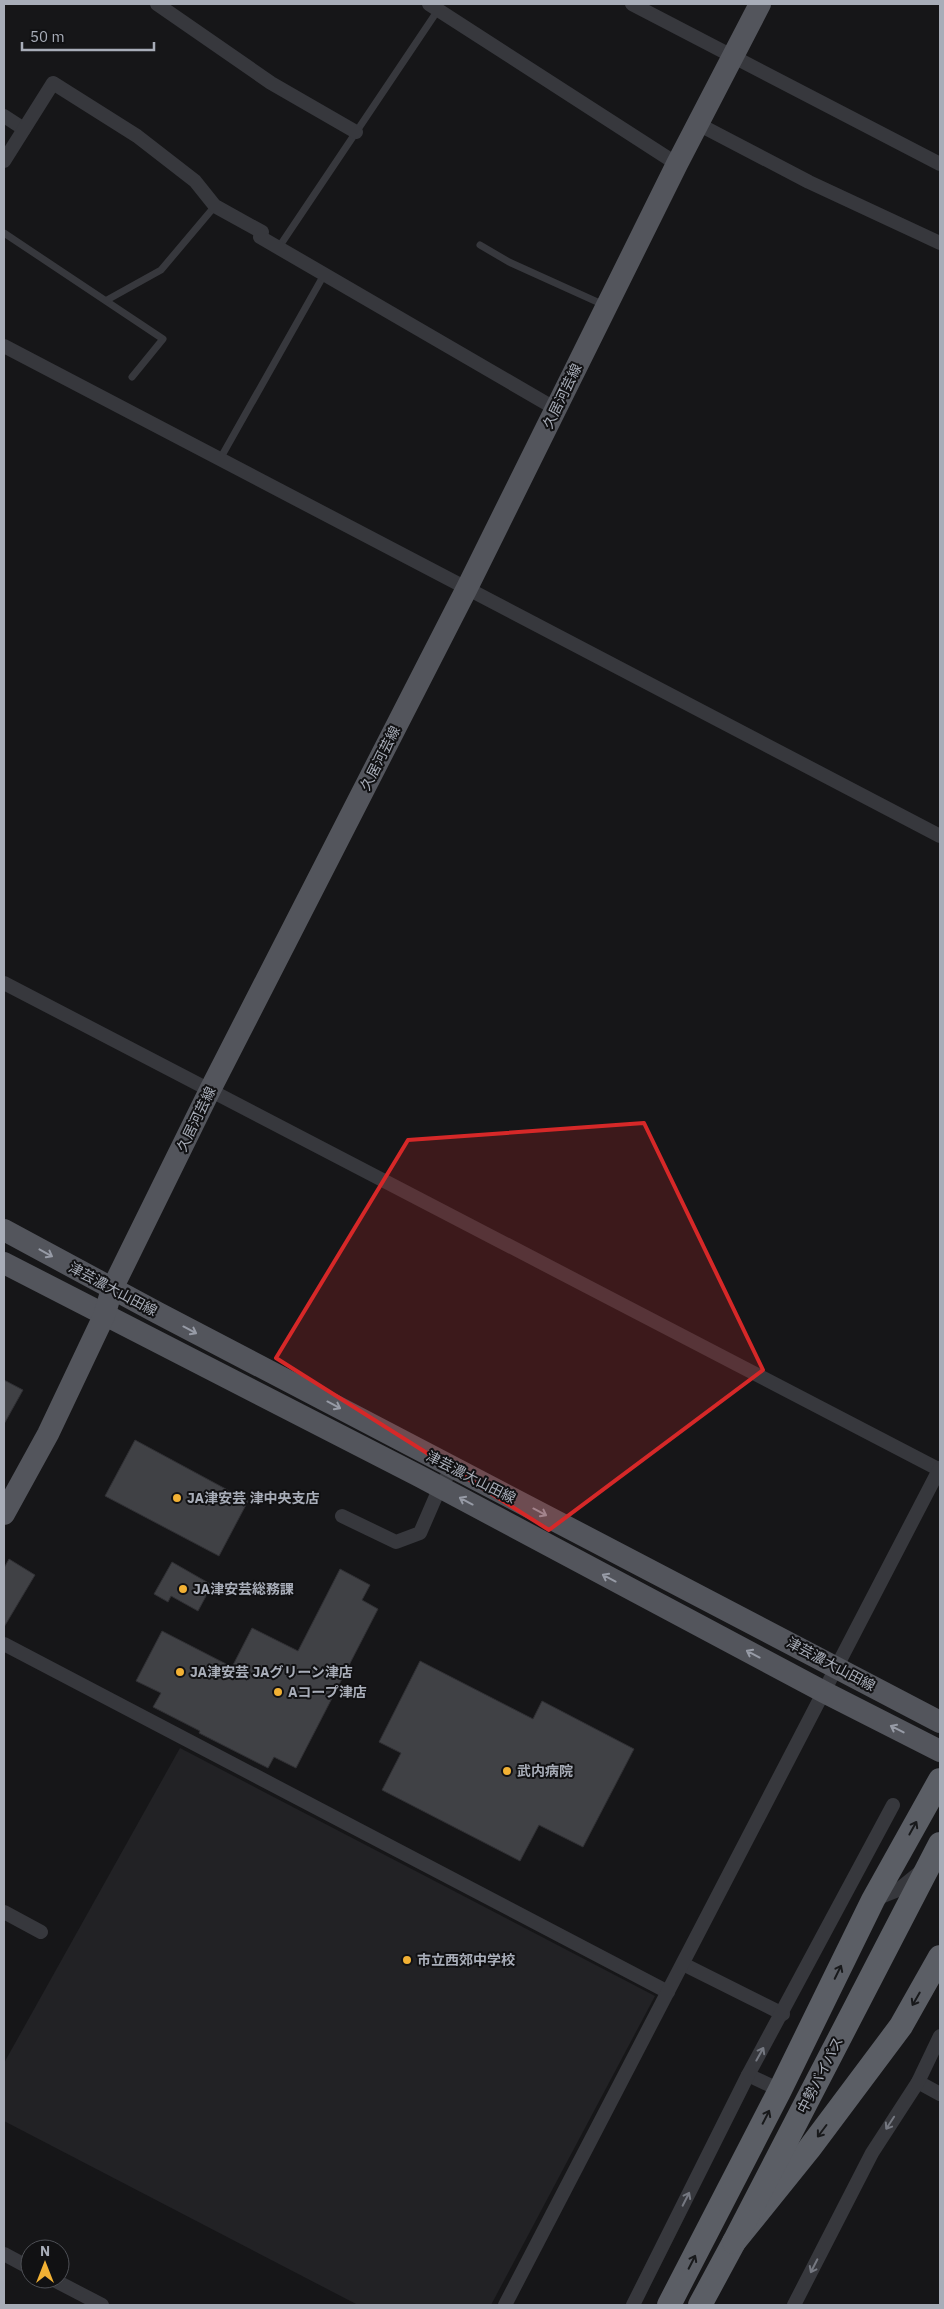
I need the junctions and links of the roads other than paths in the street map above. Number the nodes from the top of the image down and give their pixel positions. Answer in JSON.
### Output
{"nodes":[{"id":1,"x":157,"y":4,"type":"edge"},
{"id":2,"x":632,"y":4,"type":"edge"},
{"id":3,"x":760,"y":4,"type":"edge"},
{"id":4,"x":433,"y":7,"type":"edge"},
{"id":5,"x":732,"y":56,"type":"junction"},
{"id":6,"x":4,"y":116,"type":"edge"},
{"id":7,"x":698,"y":124,"type":"junction"},
{"id":8,"x":24,"y":129,"type":"junction"},
{"id":9,"x":356,"y":132,"type":"junction"},
{"id":10,"x":4,"y":161,"type":"edge"},
{"id":11,"x":677,"y":164,"type":"junction"},
{"id":12,"x":940,"y":164,"type":"edge"},
{"id":13,"x":215,"y":206,"type":"junction"},
{"id":14,"x":4,"y":233,"type":"edge"},
{"id":15,"x":940,"y":243,"type":"edge"},
{"id":16,"x":480,"y":245,"type":"dead end"},
{"id":17,"x":279,"y":247,"type":"junction"},
{"id":18,"x":325,"y":273,"type":"junction"},
{"id":19,"x":107,"y":300,"type":"junction"},
{"id":20,"x":607,"y":306,"type":"junction"},
{"id":21,"x":4,"y":346,"type":"edge"},
{"id":22,"x":132,"y":377,"type":"dead end"},
{"id":23,"x":556,"y":409,"type":"junction"},
{"id":24,"x":220,"y":459,"type":"junction"},
{"id":25,"x":467,"y":588,"type":"junction"},
{"id":26,"x":940,"y":836,"type":"edge"},
{"id":27,"x":4,"y":983,"type":"edge"},
{"id":28,"x":210,"y":1090,"type":"junction"},
{"id":29,"x":4,"y":1230,"type":"edge"},
{"id":30,"x":4,"y":1262,"type":"edge"},
{"id":31,"x":112,"y":1289,"type":"junction"},
{"id":32,"x":104,"y":1316,"type":"junction"},
{"id":33,"x":453,"y":1467,"type":"junction"},
{"id":34,"x":940,"y":1469,"type":"edge"},
{"id":35,"x":440,"y":1487,"type":"junction"},
{"id":36,"x":4,"y":1514,"type":"edge"},
{"id":37,"x":342,"y":1516,"type":"dead end"},
{"id":38,"x":4,"y":1644,"type":"edge"},
{"id":39,"x":837,"y":1667,"type":"junction"},
{"id":40,"x":824,"y":1692,"type":"junction"},
{"id":41,"x":940,"y":1722,"type":"edge"},
{"id":42,"x":940,"y":1751,"type":"edge"},
{"id":43,"x":940,"y":1780,"type":"edge"},
{"id":44,"x":893,"y":1805,"type":"dead end"},
{"id":45,"x":940,"y":1844,"type":"edge"},
{"id":46,"x":940,"y":1856,"type":"edge"},
{"id":47,"x":873,"y":1900,"type":"junction"},
{"id":48,"x":4,"y":1912,"type":"edge"},
{"id":49,"x":41,"y":1932,"type":"dead end"},
{"id":50,"x":940,"y":1956,"type":"edge"},
{"id":51,"x":683,"y":1964,"type":"junction"},
{"id":52,"x":668,"y":1992,"type":"junction"},
{"id":53,"x":783,"y":2014,"type":"junction"},
{"id":54,"x":940,"y":2036,"type":"edge"},
{"id":55,"x":748,"y":2075,"type":"junction"},
{"id":56,"x":918,"y":2082,"type":"junction"},
{"id":57,"x":780,"y":2090,"type":"junction"},
{"id":58,"x":940,"y":2094,"type":"edge"},
{"id":59,"x":734,"y":2242,"type":"junction"},
{"id":60,"x":4,"y":2254,"type":"edge"},
{"id":61,"x":20,"y":2263,"type":"edge"},
{"id":62,"x":70,"y":2288,"type":"edge"},
{"id":63,"x":102,"y":2305,"type":"edge"},
{"id":64,"x":505,"y":2305,"type":"edge"},
{"id":65,"x":633,"y":2305,"type":"edge"},
{"id":66,"x":669,"y":2305,"type":"edge"},
{"id":67,"x":700,"y":2305,"type":"edge"},
{"id":68,"x":794,"y":2305,"type":"edge"}],
"edges":[{"from":1,"to":9,"type":"street"},
{"from":2,"to":5,"type":"street"},
{"from":3,"to":5,"type":"main road","name":"久居河芸線"},
{"from":4,"to":9,"type":"lane"},
{"from":4,"to":11,"type":"street"},
{"from":5,"to":7,"type":"main road","name":"久居河芸線"},
{"from":5,"to":12,"type":"street"},
{"from":6,"to":8,"type":"street"},
{"from":7,"to":11,"type":"main road","name":"久居河芸線"},
{"from":7,"to":15,"type":"street"},
{"from":8,"to":10,"type":"street"},
{"from":8,"to":13,"type":"street"},
{"from":9,"to":17,"type":"lane"},
{"from":11,"to":20,"type":"main road","name":"久居河芸線"},
{"from":13,"to":17,"type":"street"},
{"from":13,"to":19,"type":"lane"},
{"from":14,"to":19,"type":"lane"},
{"from":16,"to":20,"type":"lane"},
{"from":17,"to":18,"type":"street"},
{"from":18,"to":23,"type":"street"},
{"from":18,"to":24,"type":"lane"},
{"from":19,"to":22,"type":"lane"},
{"from":20,"to":23,"type":"main road","name":"久居河芸線"},
{"from":21,"to":24,"type":"street"},
{"from":23,"to":25,"type":"main road","name":"久居河芸線"},
{"from":24,"to":25,"type":"street"},
{"from":25,"to":26,"type":"street"},
{"from":25,"to":28,"type":"main road","name":"久居河芸線"},
{"from":27,"to":28,"type":"street"},
{"from":28,"to":31,"type":"main road","name":"久居河芸線"},
{"from":28,"to":34,"type":"street"},
{"from":29,"to":31,"type":"main road","name":"津芸濃大山田線","one_way":true},
{"from":30,"to":32,"type":"main road","name":"津芸濃大山田線"},
{"from":31,"to":32,"type":"main road","name":"久居河芸線"},
{"from":31,"to":33,"type":"main road","name":"津芸濃大山田線","one_way":true},
{"from":32,"to":35,"type":"main road","name":"津芸濃大山田線"},
{"from":32,"to":36,"type":"main road","name":"久居河芸線"},
{"from":33,"to":35,"type":"street"},
{"from":33,"to":39,"type":"main road","name":"津芸濃大山田線","one_way":true},
{"from":34,"to":39,"type":"street"},
{"from":35,"to":37,"type":"street"},
{"from":40,"to":35,"type":"main road","name":"津芸濃大山田線","one_way":true},
{"from":38,"to":52,"type":"street"},
{"from":39,"to":40,"type":"street"},
{"from":39,"to":41,"type":"main road","name":"津芸濃大山田線"},
{"from":42,"to":40,"type":"main road","name":"津芸濃大山田線","one_way":true},
{"from":40,"to":51,"type":"street"},
{"from":47,"to":43,"type":"highway","one_way":true},
{"from":44,"to":53,"type":"street"},
{"from":45,"to":59,"type":"highway","name":"中勢バイパス","bridge":true},
{"from":46,"to":47,"type":"street"},
{"from":57,"to":47,"type":"highway","one_way":true},
{"from":48,"to":49,"type":"street"},
{"from":50,"to":59,"type":"highway","one_way":true},
{"from":51,"to":52,"type":"street"},
{"from":51,"to":53,"type":"street"},
{"from":52,"to":64,"type":"street"},
{"from":55,"to":53,"type":"street","one_way":true},
{"from":54,"to":56,"type":"street"},
{"from":55,"to":57,"type":"street"},
{"from":65,"to":55,"type":"street","one_way":true},
{"from":56,"to":58,"type":"street"},
{"from":56,"to":68,"type":"street","one_way":true},
{"from":66,"to":57,"type":"highway","one_way":true},
{"from":59,"to":67,"type":"highway","name":"中勢バイパス"},
{"from":60,"to":61,"type":"street"},
{"from":62,"to":63,"type":"street"}]}
